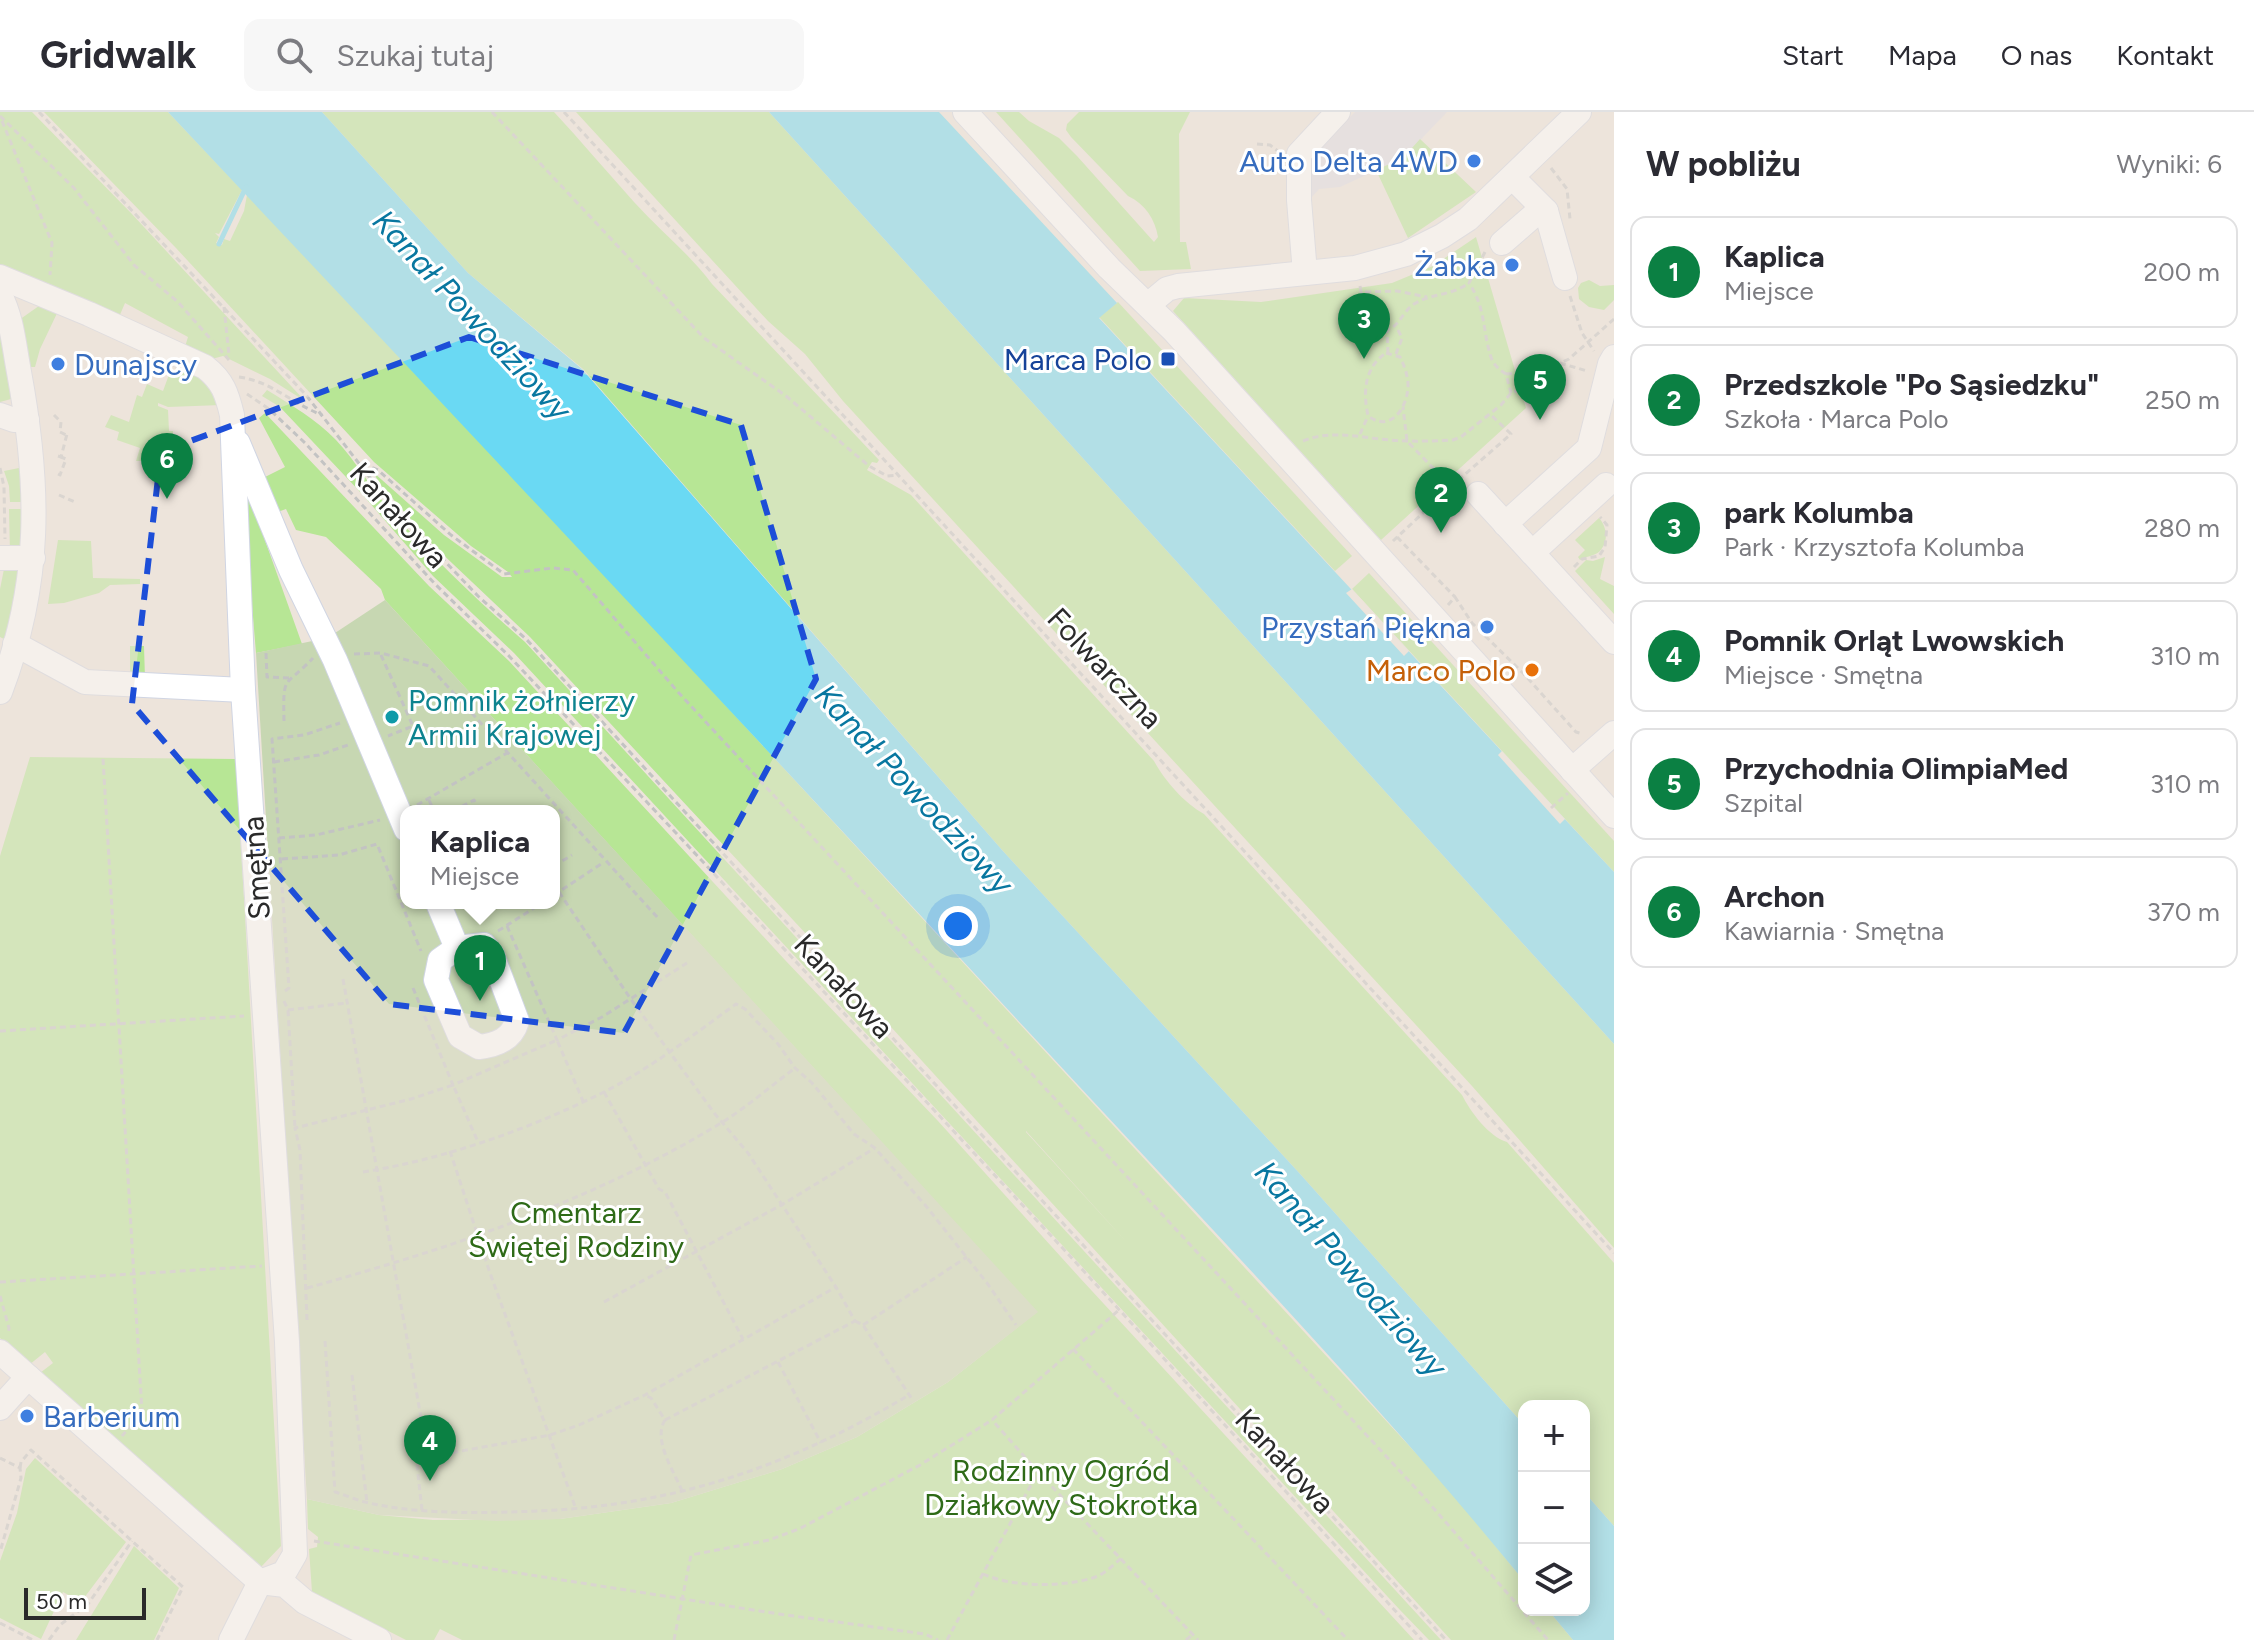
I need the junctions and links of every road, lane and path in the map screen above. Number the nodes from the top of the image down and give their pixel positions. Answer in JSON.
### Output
{"nodes":[{"id":1,"x":39,"y":112,"type":"edge"},
{"id":2,"x":492,"y":112,"type":"edge"},
{"id":3,"x":564,"y":112,"type":"edge"},
{"id":4,"x":965,"y":112,"type":"edge"},
{"id":5,"x":1338,"y":112,"type":"edge"},
{"id":6,"x":1579,"y":112,"type":"edge"},
{"id":7,"x":0,"y":116,"type":"edge"},
{"id":8,"x":1257,"y":144,"type":"dead end"},
{"id":9,"x":1299,"y":154,"type":"junction"},
{"id":10,"x":1513,"y":178,"type":"junction"},
{"id":11,"x":1546,"y":211,"type":"junction"},
{"id":12,"x":1494,"y":244,"type":"joint"},
{"id":13,"x":1305,"y":273,"type":"junction"},
{"id":14,"x":0,"y":277,"type":"edge"},
{"id":15,"x":49,"y":277,"type":"dead end"},
{"id":16,"x":1565,"y":278,"type":"joint"},
{"id":17,"x":1359,"y":283,"type":"dead end"},
{"id":18,"x":1469,"y":283,"type":"junction"},
{"id":19,"x":1361,"y":292,"type":"junction"},
{"id":20,"x":0,"y":295,"type":"edge"},
{"id":21,"x":1429,"y":298,"type":"junction"},
{"id":22,"x":1149,"y":304,"type":"junction"},
{"id":23,"x":224,"y":307,"type":"junction"},
{"id":24,"x":1614,"y":319,"type":"edge"},
{"id":25,"x":1397,"y":327,"type":"junction"},
{"id":26,"x":1387,"y":330,"type":"junction"},
{"id":27,"x":1588,"y":340,"type":"junction"},
{"id":28,"x":1388,"y":353,"type":"junction"},
{"id":29,"x":1396,"y":354,"type":"junction"},
{"id":30,"x":1560,"y":363,"type":"junction"},
{"id":31,"x":227,"y":371,"type":"junction"},
{"id":32,"x":1543,"y":371,"type":"junction"},
{"id":33,"x":1506,"y":374,"type":"junction"},
{"id":34,"x":1609,"y":384,"type":"edge"},
{"id":35,"x":1511,"y":393,"type":"junction"},
{"id":36,"x":1403,"y":407,"type":"junction"},
{"id":37,"x":1490,"y":414,"type":"junction"},
{"id":38,"x":0,"y":415,"type":"edge"},
{"id":39,"x":54,"y":415,"type":"dead end"},
{"id":40,"x":323,"y":416,"type":"junction"},
{"id":41,"x":1368,"y":416,"type":"junction"},
{"id":42,"x":27,"y":420,"type":"junction"},
{"id":43,"x":234,"y":433,"type":"junction"},
{"id":44,"x":1360,"y":434,"type":"junction"},
{"id":45,"x":1407,"y":441,"type":"junction"},
{"id":46,"x":1285,"y":453,"type":"junction"},
{"id":47,"x":360,"y":462,"type":"junction"},
{"id":48,"x":0,"y":468,"type":"edge"},
{"id":49,"x":60,"y":475,"type":"dead end"},
{"id":50,"x":899,"y":475,"type":"junction"},
{"id":51,"x":1455,"y":483,"type":"junction"},
{"id":52,"x":1606,"y":485,"type":"dead end"},
{"id":53,"x":1478,"y":494,"type":"dead end"},
{"id":54,"x":59,"y":495,"type":"dead end"},
{"id":55,"x":75,"y":502,"type":"dead end"},
{"id":56,"x":1587,"y":502,"type":"junction"},
{"id":57,"x":1505,"y":524,"type":"junction"},
{"id":58,"x":1397,"y":537,"type":"junction"},
{"id":59,"x":1388,"y":545,"type":"dead end"},
{"id":60,"x":1532,"y":553,"type":"junction"},
{"id":61,"x":2,"y":558,"type":"edge"},
{"id":62,"x":33,"y":558,"type":"junction"},
{"id":63,"x":1558,"y":582,"type":"junction"},
{"id":64,"x":1455,"y":597,"type":"junction"},
{"id":65,"x":1445,"y":608,"type":"dead end"},
{"id":66,"x":1614,"y":642,"type":"edge"},
{"id":67,"x":15,"y":644,"type":"junction"},
{"id":68,"x":266,"y":653,"type":"dead end"},
{"id":69,"x":381,"y":653,"type":"junction"},
{"id":70,"x":326,"y":656,"type":"junction"},
{"id":71,"x":289,"y":678,"type":"junction"},
{"id":72,"x":243,"y":690,"type":"junction"},
{"id":73,"x":0,"y":692,"type":"edge"},
{"id":74,"x":356,"y":712,"type":"junction"},
{"id":75,"x":284,"y":721,"type":"dead end"},
{"id":76,"x":1576,"y":732,"type":"dead end"},
{"id":77,"x":1614,"y":733,"type":"edge"},
{"id":78,"x":369,"y":741,"type":"junction"},
{"id":79,"x":507,"y":753,"type":"junction"},
{"id":80,"x":103,"y":759,"type":"dead end"},
{"id":81,"x":274,"y":762,"type":"junction"},
{"id":82,"x":1570,"y":782,"type":"junction"},
{"id":83,"x":429,"y":800,"type":"junction"},
{"id":84,"x":423,"y":805,"type":"edge"},
{"id":85,"x":431,"y":805,"type":"edge"},
{"id":86,"x":554,"y":805,"type":"edge"},
{"id":87,"x":1551,"y":808,"type":"dead end"},
{"id":88,"x":560,"y":811,"type":"edge"},
{"id":89,"x":400,"y":814,"type":"edge"},
{"id":90,"x":1614,"y":816,"type":"edge"},
{"id":91,"x":400,"y":821,"type":"edge"},
{"id":92,"x":279,"y":838,"type":"junction"},
{"id":93,"x":572,"y":855,"type":"dead end"},
{"id":94,"x":280,"y":859,"type":"junction"},
{"id":95,"x":605,"y":861,"type":"junction"},
{"id":96,"x":560,"y":862,"type":"edge"},
{"id":97,"x":560,"y":891,"type":"edge"},
{"id":98,"x":560,"y":893,"type":"edge"},
{"id":99,"x":400,"y":901,"type":"edge"},
{"id":100,"x":403,"y":909,"type":"edge"},
{"id":101,"x":441,"y":909,"type":"edge"},
{"id":102,"x":476,"y":909,"type":"edge"},
{"id":103,"x":533,"y":909,"type":"edge"},
{"id":104,"x":477,"y":912,"type":"dead end"},
{"id":105,"x":658,"y":918,"type":"dead end"},
{"id":106,"x":507,"y":926,"type":"junction"},
{"id":107,"x":484,"y":945,"type":"junction"},
{"id":108,"x":457,"y":948,"type":"junction"},
{"id":109,"x":425,"y":962,"type":"dead end"},
{"id":110,"x":687,"y":963,"type":"dead end"},
{"id":111,"x":468,"y":973,"type":"dead end"},
{"id":112,"x":343,"y":979,"type":"dead end"},
{"id":113,"x":471,"y":981,"type":"dead end"},
{"id":114,"x":289,"y":988,"type":"dead end"},
{"id":115,"x":282,"y":993,"type":"dead end"},
{"id":116,"x":630,"y":998,"type":"junction"},
{"id":117,"x":347,"y":1003,"type":"junction"},
{"id":118,"x":277,"y":1012,"type":"junction"},
{"id":119,"x":118,"y":1026,"type":"junction"},
{"id":120,"x":0,"y":1031,"type":"edge"},
{"id":121,"x":670,"y":1051,"type":"junction"},
{"id":122,"x":795,"y":1068,"type":"junction"},
{"id":123,"x":604,"y":1092,"type":"junction"},
{"id":124,"x":367,"y":1110,"type":"junction"},
{"id":125,"x":722,"y":1122,"type":"junction"},
{"id":126,"x":295,"y":1128,"type":"junction"},
{"id":127,"x":478,"y":1142,"type":"junction"},
{"id":128,"x":875,"y":1148,"type":"junction"},
{"id":129,"x":450,"y":1151,"type":"junction"},
{"id":130,"x":645,"y":1164,"type":"junction"},
{"id":131,"x":377,"y":1170,"type":"junction"},
{"id":132,"x":363,"y":1172,"type":"dead end"},
{"id":133,"x":783,"y":1204,"type":"junction"},
{"id":134,"x":479,"y":1236,"type":"junction"},
{"id":135,"x":695,"y":1250,"type":"junction"},
{"id":136,"x":1614,"y":1253,"type":"edge"},
{"id":137,"x":967,"y":1257,"type":"junction"},
{"id":138,"x":395,"y":1264,"type":"junction"},
{"id":139,"x":282,"y":1265,"type":"junction"},
{"id":140,"x":133,"y":1273,"type":"junction"},
{"id":141,"x":0,"y":1282,"type":"edge"},
{"id":142,"x":836,"y":1287,"type":"junction"},
{"id":143,"x":307,"y":1288,"type":"junction"},
{"id":144,"x":0,"y":1296,"type":"edge"},
{"id":145,"x":604,"y":1302,"type":"dead end"},
{"id":146,"x":1119,"y":1310,"type":"junction"},
{"id":147,"x":855,"y":1321,"type":"junction"},
{"id":148,"x":863,"y":1325,"type":"junction"},
{"id":149,"x":1016,"y":1325,"type":"dead end"},
{"id":150,"x":307,"y":1330,"type":"dead end"},
{"id":151,"x":743,"y":1339,"type":"junction"},
{"id":152,"x":325,"y":1341,"type":"dead end"},
{"id":153,"x":1073,"y":1349,"type":"junction"},
{"id":154,"x":1,"y":1353,"type":"edge"},
{"id":155,"x":778,"y":1362,"type":"junction"},
{"id":156,"x":352,"y":1375,"type":"dead end"},
{"id":157,"x":28,"y":1377,"type":"junction"},
{"id":158,"x":645,"y":1395,"type":"junction"},
{"id":159,"x":0,"y":1408,"type":"edge"},
{"id":160,"x":665,"y":1420,"type":"junction"},
{"id":161,"x":992,"y":1420,"type":"junction"},
{"id":162,"x":550,"y":1435,"type":"junction"},
{"id":163,"x":119,"y":1439,"type":"dead end"},
{"id":164,"x":821,"y":1443,"type":"junction"},
{"id":165,"x":428,"y":1457,"type":"junction"},
{"id":166,"x":0,"y":1458,"type":"edge"},
{"id":167,"x":20,"y":1468,"type":"junction"},
{"id":168,"x":1038,"y":1472,"type":"junction"},
{"id":169,"x":683,"y":1493,"type":"junction"},
{"id":170,"x":367,"y":1503,"type":"junction"},
{"id":171,"x":422,"y":1510,"type":"junction"},
{"id":172,"x":577,"y":1510,"type":"junction"},
{"id":173,"x":295,"y":1539,"type":"junction"},
{"id":174,"x":132,"y":1541,"type":"junction"},
{"id":175,"x":0,"y":1552,"type":"edge"},
{"id":176,"x":1121,"y":1558,"type":"junction"},
{"id":177,"x":983,"y":1574,"type":"junction"},
{"id":178,"x":260,"y":1582,"type":"junction"},
{"id":179,"x":681,"y":1598,"type":"junction"},
{"id":180,"x":0,"y":1623,"type":"edge"},
{"id":181,"x":1193,"y":1634,"type":"junction"},
{"id":182,"x":1343,"y":1636,"type":"junction"},
{"id":183,"x":33,"y":1640,"type":"edge"},
{"id":184,"x":49,"y":1640,"type":"edge"},
{"id":185,"x":157,"y":1640,"type":"edge"},
{"id":186,"x":231,"y":1640,"type":"edge"},
{"id":187,"x":379,"y":1640,"type":"edge"},
{"id":188,"x":674,"y":1640,"type":"edge"},
{"id":189,"x":938,"y":1640,"type":"edge"},
{"id":190,"x":947,"y":1640,"type":"edge"},
{"id":191,"x":1186,"y":1640,"type":"edge"},
{"id":192,"x":1198,"y":1640,"type":"edge"},
{"id":193,"x":1339,"y":1640,"type":"edge"},
{"id":194,"x":1348,"y":1640,"type":"edge"},
{"id":195,"x":1422,"y":1640,"type":"edge"},
{"id":196,"x":1446,"y":1640,"type":"edge"},
{"id":197,"x":1548,"y":1640,"type":"edge"}],
"edges":[{"from":1,"to":23,"type":"path"},
{"from":2,"to":50,"type":"path"},
{"from":3,"to":50,"type":"path","name":"Folwarczna"},
{"from":4,"to":22,"type":"street"},
{"from":5,"to":9,"type":"street"},
{"from":6,"to":10,"type":"street"},
{"from":7,"to":15,"type":"path"},
{"from":7,"to":31,"type":"path","name":"Kanałowa"},
{"from":8,"to":9,"type":"path"},
{"from":9,"to":13,"type":"street"},
{"from":10,"to":11,"type":"street"},
{"from":10,"to":13,"type":"street"},
{"from":11,"to":12,"type":"street"},
{"from":11,"to":16,"type":"street"},
{"from":12,"to":18,"type":"path"},
{"from":13,"to":22,"type":"street"},
{"from":14,"to":31,"type":"street"},
{"from":16,"to":27,"type":"path"},
{"from":17,"to":19,"type":"path"},
{"from":18,"to":21,"type":"path"},
{"from":18,"to":33,"type":"path"},
{"from":19,"to":21,"type":"path"},
{"from":19,"to":26,"type":"path"},
{"from":20,"to":42,"type":"street"},
{"from":21,"to":25,"type":"path"},
{"from":22,"to":46,"type":"street"},
{"from":23,"to":31,"type":"path"},
{"from":23,"to":40,"type":"path"},
{"from":24,"to":27,"type":"path"},
{"from":25,"to":26,"type":"path"},
{"from":25,"to":29,"type":"path"},
{"from":26,"to":28,"type":"path"},
{"from":27,"to":30,"type":"path"},
{"from":28,"to":29,"type":"path"},
{"from":28,"to":41,"type":"path"},
{"from":29,"to":36,"type":"path"},
{"from":30,"to":32,"type":"path"},
{"from":30,"to":34,"type":"path"},
{"from":31,"to":40,"type":"path"},
{"from":31,"to":43,"type":"street","name":"Smętna"},
{"from":31,"to":146,"type":"path","name":"Kanałowa"},
{"from":32,"to":33,"type":"path"},
{"from":32,"to":35,"type":"path"},
{"from":33,"to":35,"type":"path"},
{"from":34,"to":57,"type":"street"},
{"from":35,"to":37,"type":"path"},
{"from":36,"to":41,"type":"path"},
{"from":36,"to":45,"type":"path"},
{"from":37,"to":45,"type":"path"},
{"from":37,"to":51,"type":"path"},
{"from":38,"to":42,"type":"street"},
{"from":39,"to":49,"type":"path"},
{"from":40,"to":47,"type":"path"},
{"from":41,"to":44,"type":"path"},
{"from":42,"to":62,"type":"street"},
{"from":43,"to":70,"type":"street"},
{"from":43,"to":72,"type":"street","name":"Smętna"},
{"from":44,"to":45,"type":"path"},
{"from":44,"to":46,"type":"path"},
{"from":45,"to":51,"type":"path"},
{"from":46,"to":82,"type":"street"},
{"from":47,"to":196,"type":"path"},
{"from":47,"to":197,"type":"path"},
{"from":48,"to":61,"type":"path"},
{"from":50,"to":136,"type":"path","name":"Folwarczna"},
{"from":51,"to":58,"type":"path"},
{"from":52,"to":56,"type":"street"},
{"from":53,"to":57,"type":"street"},
{"from":54,"to":55,"type":"path"},
{"from":56,"to":60,"type":"street"},
{"from":56,"to":63,"type":"path"},
{"from":57,"to":60,"type":"street"},
{"from":58,"to":59,"type":"path"},
{"from":58,"to":64,"type":"path"},
{"from":60,"to":63,"type":"street"},
{"from":61,"to":62,"type":"street"},
{"from":62,"to":67,"type":"street"},
{"from":63,"to":66,"type":"street"},
{"from":64,"to":65,"type":"path"},
{"from":64,"to":76,"type":"path"},
{"from":67,"to":72,"type":"street"},
{"from":67,"to":73,"type":"street"},
{"from":68,"to":71,"type":"path"},
{"from":69,"to":70,"type":"path"},
{"from":69,"to":78,"type":"path"},
{"from":69,"to":79,"type":"path"},
{"from":70,"to":71,"type":"path"},
{"from":70,"to":74,"type":"street"},
{"from":71,"to":75,"type":"path"},
{"from":72,"to":118,"type":"street","name":"Smętna"},
{"from":74,"to":78,"type":"street"},
{"from":74,"to":81,"type":"path"},
{"from":77,"to":82,"type":"street"},
{"from":78,"to":81,"type":"path"},
{"from":78,"to":89,"type":"street"},
{"from":79,"to":83,"type":"path"},
{"from":79,"to":86,"type":"path"},
{"from":80,"to":119,"type":"path"},
{"from":81,"to":92,"type":"path"},
{"from":82,"to":87,"type":"path"},
{"from":82,"to":90,"type":"street"},
{"from":83,"to":84,"type":"path"},
{"from":83,"to":85,"type":"path"},
{"from":88,"to":95,"type":"path"},
{"from":91,"to":92,"type":"path"},
{"from":92,"to":94,"type":"path"},
{"from":93,"to":96,"type":"path"},
{"from":94,"to":99,"type":"path"},
{"from":94,"to":114,"type":"path"},
{"from":95,"to":97,"type":"path"},
{"from":95,"to":105,"type":"path"},
{"from":98,"to":116,"type":"path"},
{"from":100,"to":109,"type":"path"},
{"from":101,"to":108,"type":"street"},
{"from":102,"to":104,"type":"path"},
{"from":103,"to":106,"type":"path"},
{"from":106,"to":107,"type":"path"},
{"from":106,"to":116,"type":"path"},
{"from":107,"to":108,"type":"street"},
{"from":107,"to":108,"type":"street"},
{"from":110,"to":116,"type":"path"},
{"from":111,"to":113,"type":"path"},
{"from":112,"to":117,"type":"path"},
{"from":115,"to":118,"type":"path"},
{"from":116,"to":121,"type":"path"},
{"from":117,"to":118,"type":"path"},
{"from":117,"to":124,"type":"path"},
{"from":118,"to":119,"type":"path"},
{"from":118,"to":126,"type":"path"},
{"from":118,"to":139,"type":"street","name":"Smętna"},
{"from":119,"to":120,"type":"path"},
{"from":119,"to":140,"type":"path"},
{"from":121,"to":122,"type":"path"},
{"from":121,"to":123,"type":"path"},
{"from":121,"to":125,"type":"path"},
{"from":122,"to":125,"type":"path"},
{"from":122,"to":128,"type":"path"},
{"from":123,"to":127,"type":"path"},
{"from":123,"to":130,"type":"path"},
{"from":124,"to":126,"type":"path"},
{"from":124,"to":127,"type":"path"},
{"from":124,"to":131,"type":"path"},
{"from":125,"to":130,"type":"path"},
{"from":125,"to":133,"type":"path"},
{"from":126,"to":143,"type":"path"},
{"from":127,"to":129,"type":"path"},
{"from":128,"to":133,"type":"path"},
{"from":128,"to":137,"type":"path"},
{"from":129,"to":131,"type":"path"},
{"from":129,"to":134,"type":"path"},
{"from":130,"to":134,"type":"path"},
{"from":130,"to":135,"type":"path"},
{"from":131,"to":132,"type":"path"},
{"from":131,"to":138,"type":"path"},
{"from":133,"to":135,"type":"path"},
{"from":133,"to":142,"type":"path"},
{"from":134,"to":138,"type":"path"},
{"from":134,"to":162,"type":"path"},
{"from":135,"to":145,"type":"path"},
{"from":135,"to":151,"type":"path"},
{"from":137,"to":148,"type":"path"},
{"from":137,"to":149,"type":"path"},
{"from":138,"to":143,"type":"path"},
{"from":138,"to":165,"type":"path"},
{"from":139,"to":140,"type":"path"},
{"from":139,"to":173,"type":"street","name":"Smętna"},
{"from":140,"to":141,"type":"path"},
{"from":140,"to":163,"type":"path"},
{"from":142,"to":147,"type":"path"},
{"from":142,"to":151,"type":"path"},
{"from":143,"to":150,"type":"path"},
{"from":144,"to":154,"type":"path"},
{"from":146,"to":153,"type":"path"},
{"from":146,"to":195,"type":"path","name":"Kanałowa"},
{"from":147,"to":148,"type":"path"},
{"from":147,"to":155,"type":"path"},
{"from":148,"to":164,"type":"path"},
{"from":151,"to":158,"type":"path"},
{"from":152,"to":170,"type":"path"},
{"from":153,"to":161,"type":"path"},
{"from":153,"to":182,"type":"path"},
{"from":154,"to":157,"type":"street"},
{"from":155,"to":160,"type":"path"},
{"from":155,"to":164,"type":"path"},
{"from":156,"to":170,"type":"path"},
{"from":157,"to":159,"type":"street"},
{"from":157,"to":178,"type":"street"},
{"from":158,"to":160,"type":"path"},
{"from":158,"to":162,"type":"path"},
{"from":160,"to":169,"type":"path"},
{"from":161,"to":168,"type":"path"},
{"from":161,"to":179,"type":"path"},
{"from":162,"to":165,"type":"path"},
{"from":162,"to":172,"type":"path"},
{"from":164,"to":169,"type":"path"},
{"from":165,"to":171,"type":"path"},
{"from":166,"to":167,"type":"path"},
{"from":167,"to":174,"type":"path"},
{"from":167,"to":175,"type":"path"},
{"from":168,"to":176,"type":"path"},
{"from":168,"to":177,"type":"path"},
{"from":169,"to":172,"type":"path"},
{"from":170,"to":171,"type":"path"},
{"from":171,"to":172,"type":"path"},
{"from":173,"to":178,"type":"street","name":"Smętna"},
{"from":173,"to":179,"type":"path"},
{"from":174,"to":184,"type":"path"},
{"from":174,"to":185,"type":"path"},
{"from":176,"to":177,"type":"path"},
{"from":176,"to":181,"type":"path"},
{"from":177,"to":190,"type":"path"},
{"from":178,"to":186,"type":"street"},
{"from":178,"to":187,"type":"street"},
{"from":179,"to":188,"type":"path"},
{"from":179,"to":189,"type":"path"},
{"from":180,"to":183,"type":"path"},
{"from":181,"to":191,"type":"path"},
{"from":181,"to":192,"type":"path"},
{"from":182,"to":193,"type":"path"},
{"from":182,"to":194,"type":"path"}]}
